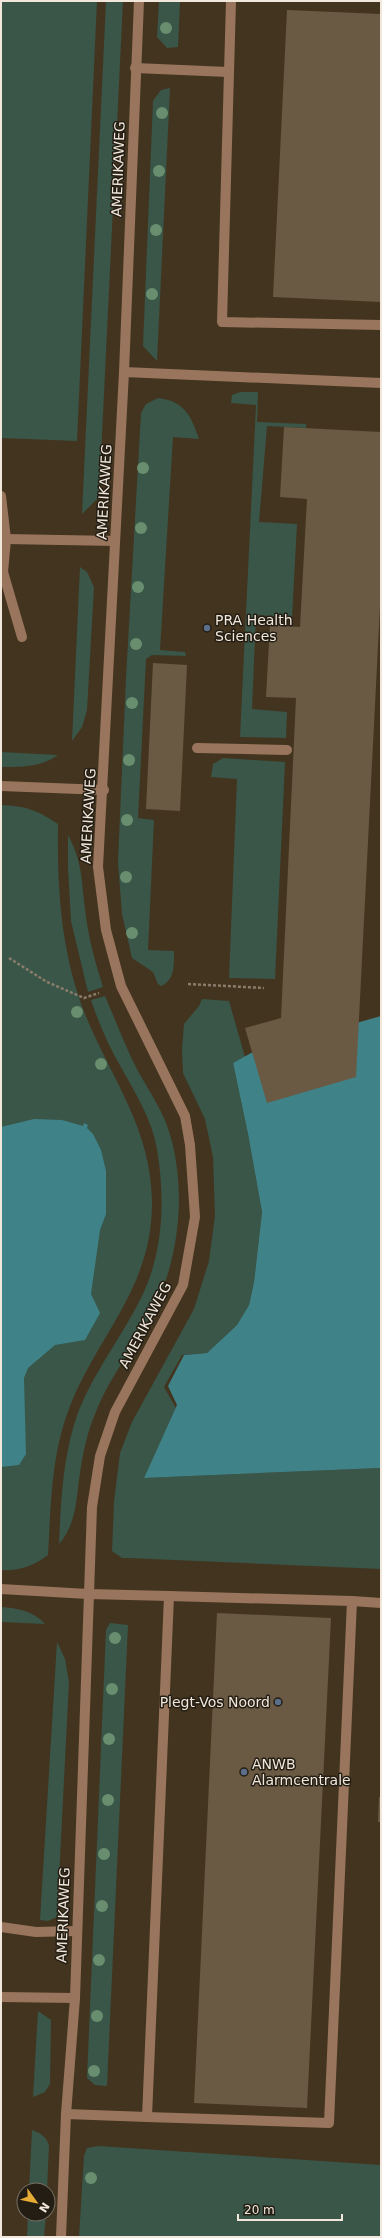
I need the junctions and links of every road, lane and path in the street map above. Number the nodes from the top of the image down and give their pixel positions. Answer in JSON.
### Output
{"nodes":[{"id":1,"x":139,"y":1,"type":"edge"},
{"id":2,"x":231,"y":1,"type":"edge"},
{"id":3,"x":135,"y":68,"type":"junction"},
{"id":4,"x":228,"y":72,"type":"junction"},
{"id":5,"x":381,"y":326,"type":"edge"},
{"id":6,"x":124,"y":372,"type":"junction"},
{"id":7,"x":381,"y":383,"type":"edge"},
{"id":8,"x":1,"y":496,"type":"edge"},
{"id":9,"x":6,"y":539,"type":"junction"},
{"id":10,"x":115,"y":541,"type":"junction"},
{"id":11,"x":22,"y":637,"type":"dead end"},
{"id":12,"x":197,"y":748,"type":"dead end"},
{"id":13,"x":287,"y":750,"type":"dead end"},
{"id":14,"x":1,"y":786,"type":"edge"},
{"id":15,"x":104,"y":790,"type":"junction"},
{"id":16,"x":8,"y":958,"type":"dead end"},
{"id":17,"x":188,"y":984,"type":"dead end"},
{"id":18,"x":122,"y":986,"type":"junction"},
{"id":19,"x":264,"y":988,"type":"dead end"},
{"id":20,"x":1,"y":1589,"type":"edge"},
{"id":21,"x":88,"y":1594,"type":"junction"},
{"id":22,"x":169,"y":1596,"type":"junction"},
{"id":23,"x":352,"y":1602,"type":"junction"},
{"id":24,"x":381,"y":1603,"type":"edge"},
{"id":25,"x":1,"y":1927,"type":"edge"},
{"id":26,"x":76,"y":1931,"type":"junction"},
{"id":27,"x":1,"y":1996,"type":"edge"},
{"id":28,"x":75,"y":1998,"type":"junction"},
{"id":29,"x":66,"y":2114,"type":"junction"},
{"id":30,"x":147,"y":2117,"type":"junction"},
{"id":31,"x":62,"y":2237,"type":"edge"}],
"edges":[{"from":1,"to":3,"type":"street","name":"AMERIKAWEG"},
{"from":2,"to":4,"type":"street"},
{"from":3,"to":4,"type":"street"},
{"from":3,"to":6,"type":"street","name":"AMERIKAWEG"},
{"from":4,"to":5,"type":"street"},
{"from":6,"to":7,"type":"street"},
{"from":6,"to":10,"type":"street","name":"AMERIKAWEG"},
{"from":8,"to":9,"type":"street"},
{"from":9,"to":10,"type":"street"},
{"from":9,"to":11,"type":"street"},
{"from":10,"to":15,"type":"street","name":"AMERIKAWEG"},
{"from":12,"to":13,"type":"street"},
{"from":14,"to":15,"type":"street"},
{"from":15,"to":18,"type":"street","name":"AMERIKAWEG"},
{"from":16,"to":18,"type":"path"},
{"from":17,"to":19,"type":"path"},
{"from":18,"to":21,"type":"street","name":"AMERIKAWEG"},
{"from":20,"to":21,"type":"street"},
{"from":21,"to":22,"type":"street"},
{"from":21,"to":26,"type":"street","name":"AMERIKAWEG"},
{"from":22,"to":23,"type":"street"},
{"from":22,"to":30,"type":"street"},
{"from":23,"to":24,"type":"street"},
{"from":23,"to":30,"type":"street"},
{"from":25,"to":26,"type":"street"},
{"from":26,"to":28,"type":"street","name":"AMERIKAWEG"},
{"from":27,"to":28,"type":"street"},
{"from":28,"to":29,"type":"street","name":"AMERIKAWEG"},
{"from":29,"to":30,"type":"street"},
{"from":29,"to":31,"type":"street","name":"AMERIKAWEG"}]}
